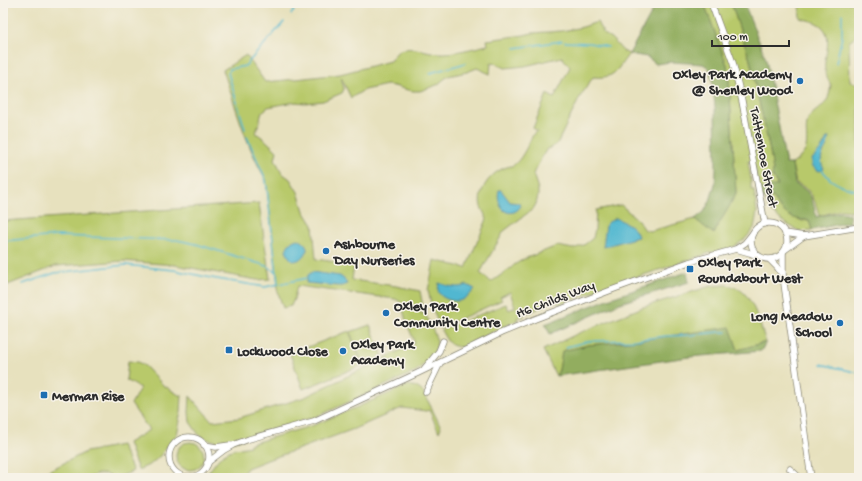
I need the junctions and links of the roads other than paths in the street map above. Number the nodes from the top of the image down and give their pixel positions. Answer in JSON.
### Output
{"nodes":[{"id":1,"x":711,"y":3,"type":"edge"},
{"id":2,"x":765,"y":224,"type":"junction"},
{"id":3,"x":859,"y":227,"type":"edge"},
{"id":4,"x":753,"y":233,"type":"junction"},
{"id":5,"x":785,"y":233,"type":"junction"},
{"id":6,"x":804,"y":236,"type":"junction"},
{"id":7,"x":736,"y":249,"type":"junction"},
{"id":8,"x":784,"y":252,"type":"junction"},
{"id":9,"x":761,"y":258,"type":"junction"},
{"id":10,"x":770,"y":260,"type":"junction"},
{"id":11,"x":783,"y":276,"type":"junction"},
{"id":12,"x":443,"y":340,"type":"dead end"},
{"id":13,"x":440,"y":363,"type":"junction"},
{"id":14,"x":423,"y":371,"type":"junction"},
{"id":15,"x":426,"y":392,"type":"dead end"},
{"id":16,"x":204,"y":445,"type":"junction"},
{"id":17,"x":233,"y":445,"type":"junction"},
{"id":18,"x":208,"y":463,"type":"junction"},
{"id":19,"x":790,"y":469,"type":"dead end"},
{"id":20,"x":198,"y":476,"type":"edge"},
{"id":21,"x":183,"y":477,"type":"edge"},
{"id":22,"x":811,"y":477,"type":"edge"},
{"id":23,"x":800,"y":478,"type":"edge"}],
"edges":[{"from":1,"to":2,"type":"street","name":"Tattenhoe Street"},
{"from":2,"to":4,"type":"street"},
{"from":2,"to":5,"type":"street"},
{"from":3,"to":6,"type":"street"},
{"from":4,"to":7,"type":"street","name":"H6 Childs Way"},
{"from":4,"to":9,"type":"street"},
{"from":5,"to":6,"type":"street"},
{"from":5,"to":8,"type":"street"},
{"from":6,"to":8,"type":"street"},
{"from":7,"to":9,"type":"street"},
{"from":7,"to":13,"type":"street","name":"H6 Childs Way"},
{"from":8,"to":10,"type":"street"},
{"from":8,"to":11,"type":"street"},
{"from":9,"to":10,"type":"street"},
{"from":10,"to":11,"type":"street"},
{"from":11,"to":22,"type":"street"},
{"from":12,"to":14,"type":"street"},
{"from":13,"to":14,"type":"street","name":"H6 Childs Way"},
{"from":13,"to":15,"type":"street"},
{"from":14,"to":17,"type":"street","name":"H6 Childs Way"},
{"from":16,"to":17,"type":"street","name":"H6 Childs Way"},
{"from":16,"to":18,"type":"street"},
{"from":16,"to":21,"type":"street"},
{"from":17,"to":18,"type":"street","name":"H6 Childs Way"},
{"from":18,"to":20,"type":"street"},
{"from":19,"to":23,"type":"street"},
{"from":20,"to":21,"type":"street"}]}
